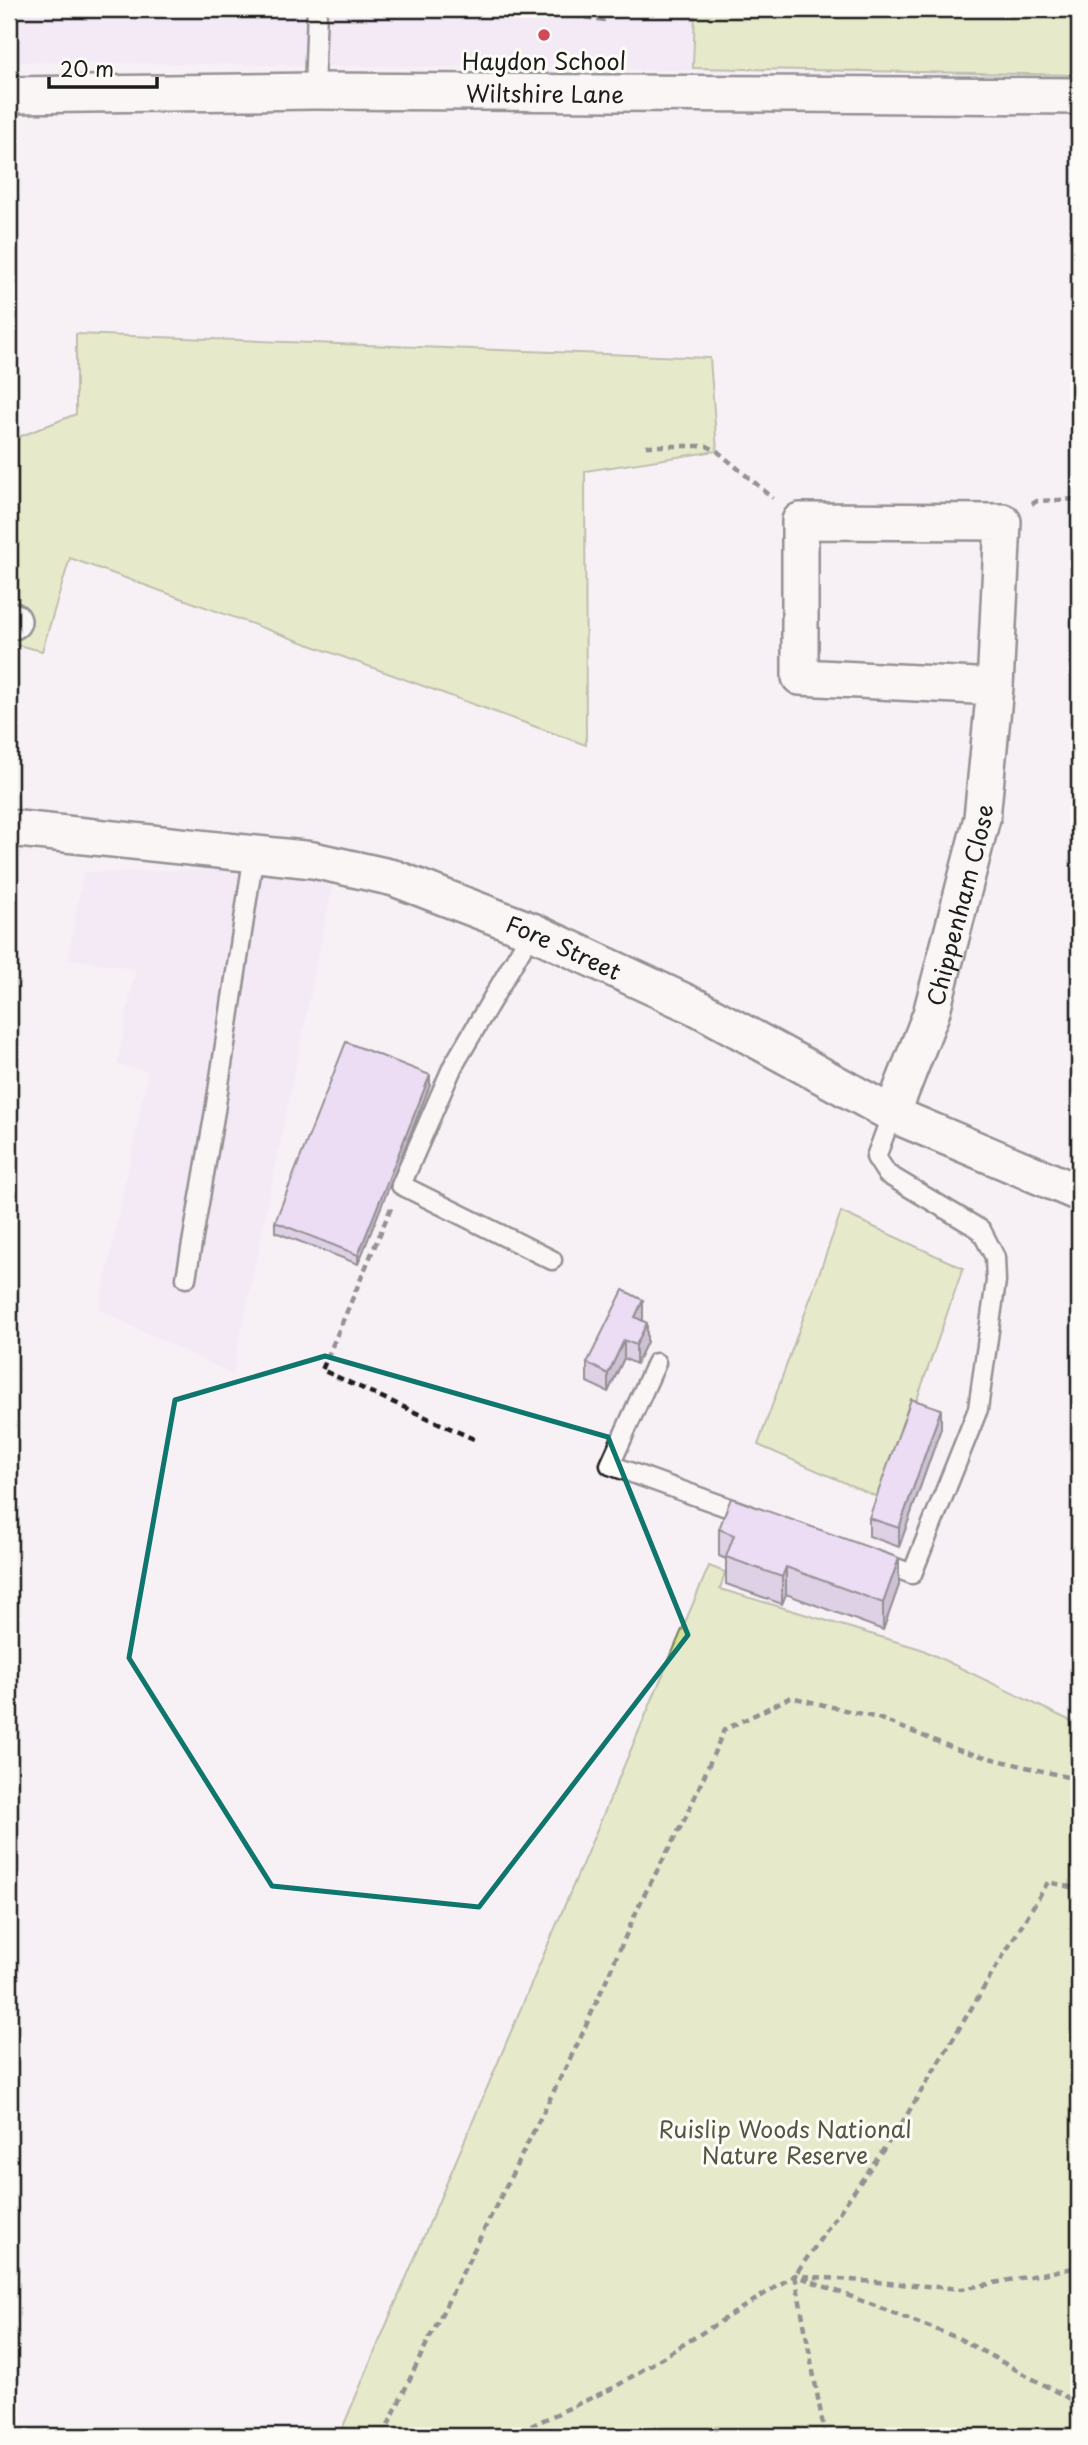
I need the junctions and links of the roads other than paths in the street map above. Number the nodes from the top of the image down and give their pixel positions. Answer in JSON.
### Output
{"nodes":[{"id":1,"x":317,"y":9,"type":"edge"},
{"id":2,"x":314,"y":91,"type":"junction"},
{"id":3,"x":9,"y":94,"type":"edge"},
{"id":4,"x":1079,"y":96,"type":"edge"},
{"id":5,"x":995,"y":687,"type":"junction"},
{"id":6,"x":9,"y":828,"type":"edge"},
{"id":7,"x":254,"y":853,"type":"junction"},
{"id":8,"x":532,"y":931,"type":"junction"},
{"id":9,"x":892,"y":1114,"type":"junction"},
{"id":10,"x":1079,"y":1193,"type":"edge"},
{"id":11,"x":552,"y":1260,"type":"dead end"},
{"id":12,"x":186,"y":1278,"type":"dead end"},
{"id":13,"x":656,"y":1363,"type":"dead end"},
{"id":14,"x":762,"y":1520,"type":"edge"},
{"id":15,"x":862,"y":1556,"type":"edge"}],
"edges":[{"from":1,"to":2,"type":"lane"},
{"from":2,"to":3,"type":"street","name":"Wiltshire Lane"},
{"from":2,"to":4,"type":"street","name":"Wiltshire Lane"},
{"from":5,"to":5,"type":"street","name":"Chippenham Close"},
{"from":5,"to":9,"type":"street","name":"Chippenham Close"},
{"from":6,"to":7,"type":"street","name":"Fore Street"},
{"from":7,"to":8,"type":"street","name":"Fore Street"},
{"from":7,"to":12,"type":"lane"},
{"from":8,"to":9,"type":"street","name":"Fore Street"},
{"from":8,"to":11,"type":"lane"},
{"from":9,"to":10,"type":"street","name":"Fore Street"},
{"from":9,"to":15,"type":"lane"},
{"from":13,"to":14,"type":"lane"}]}
